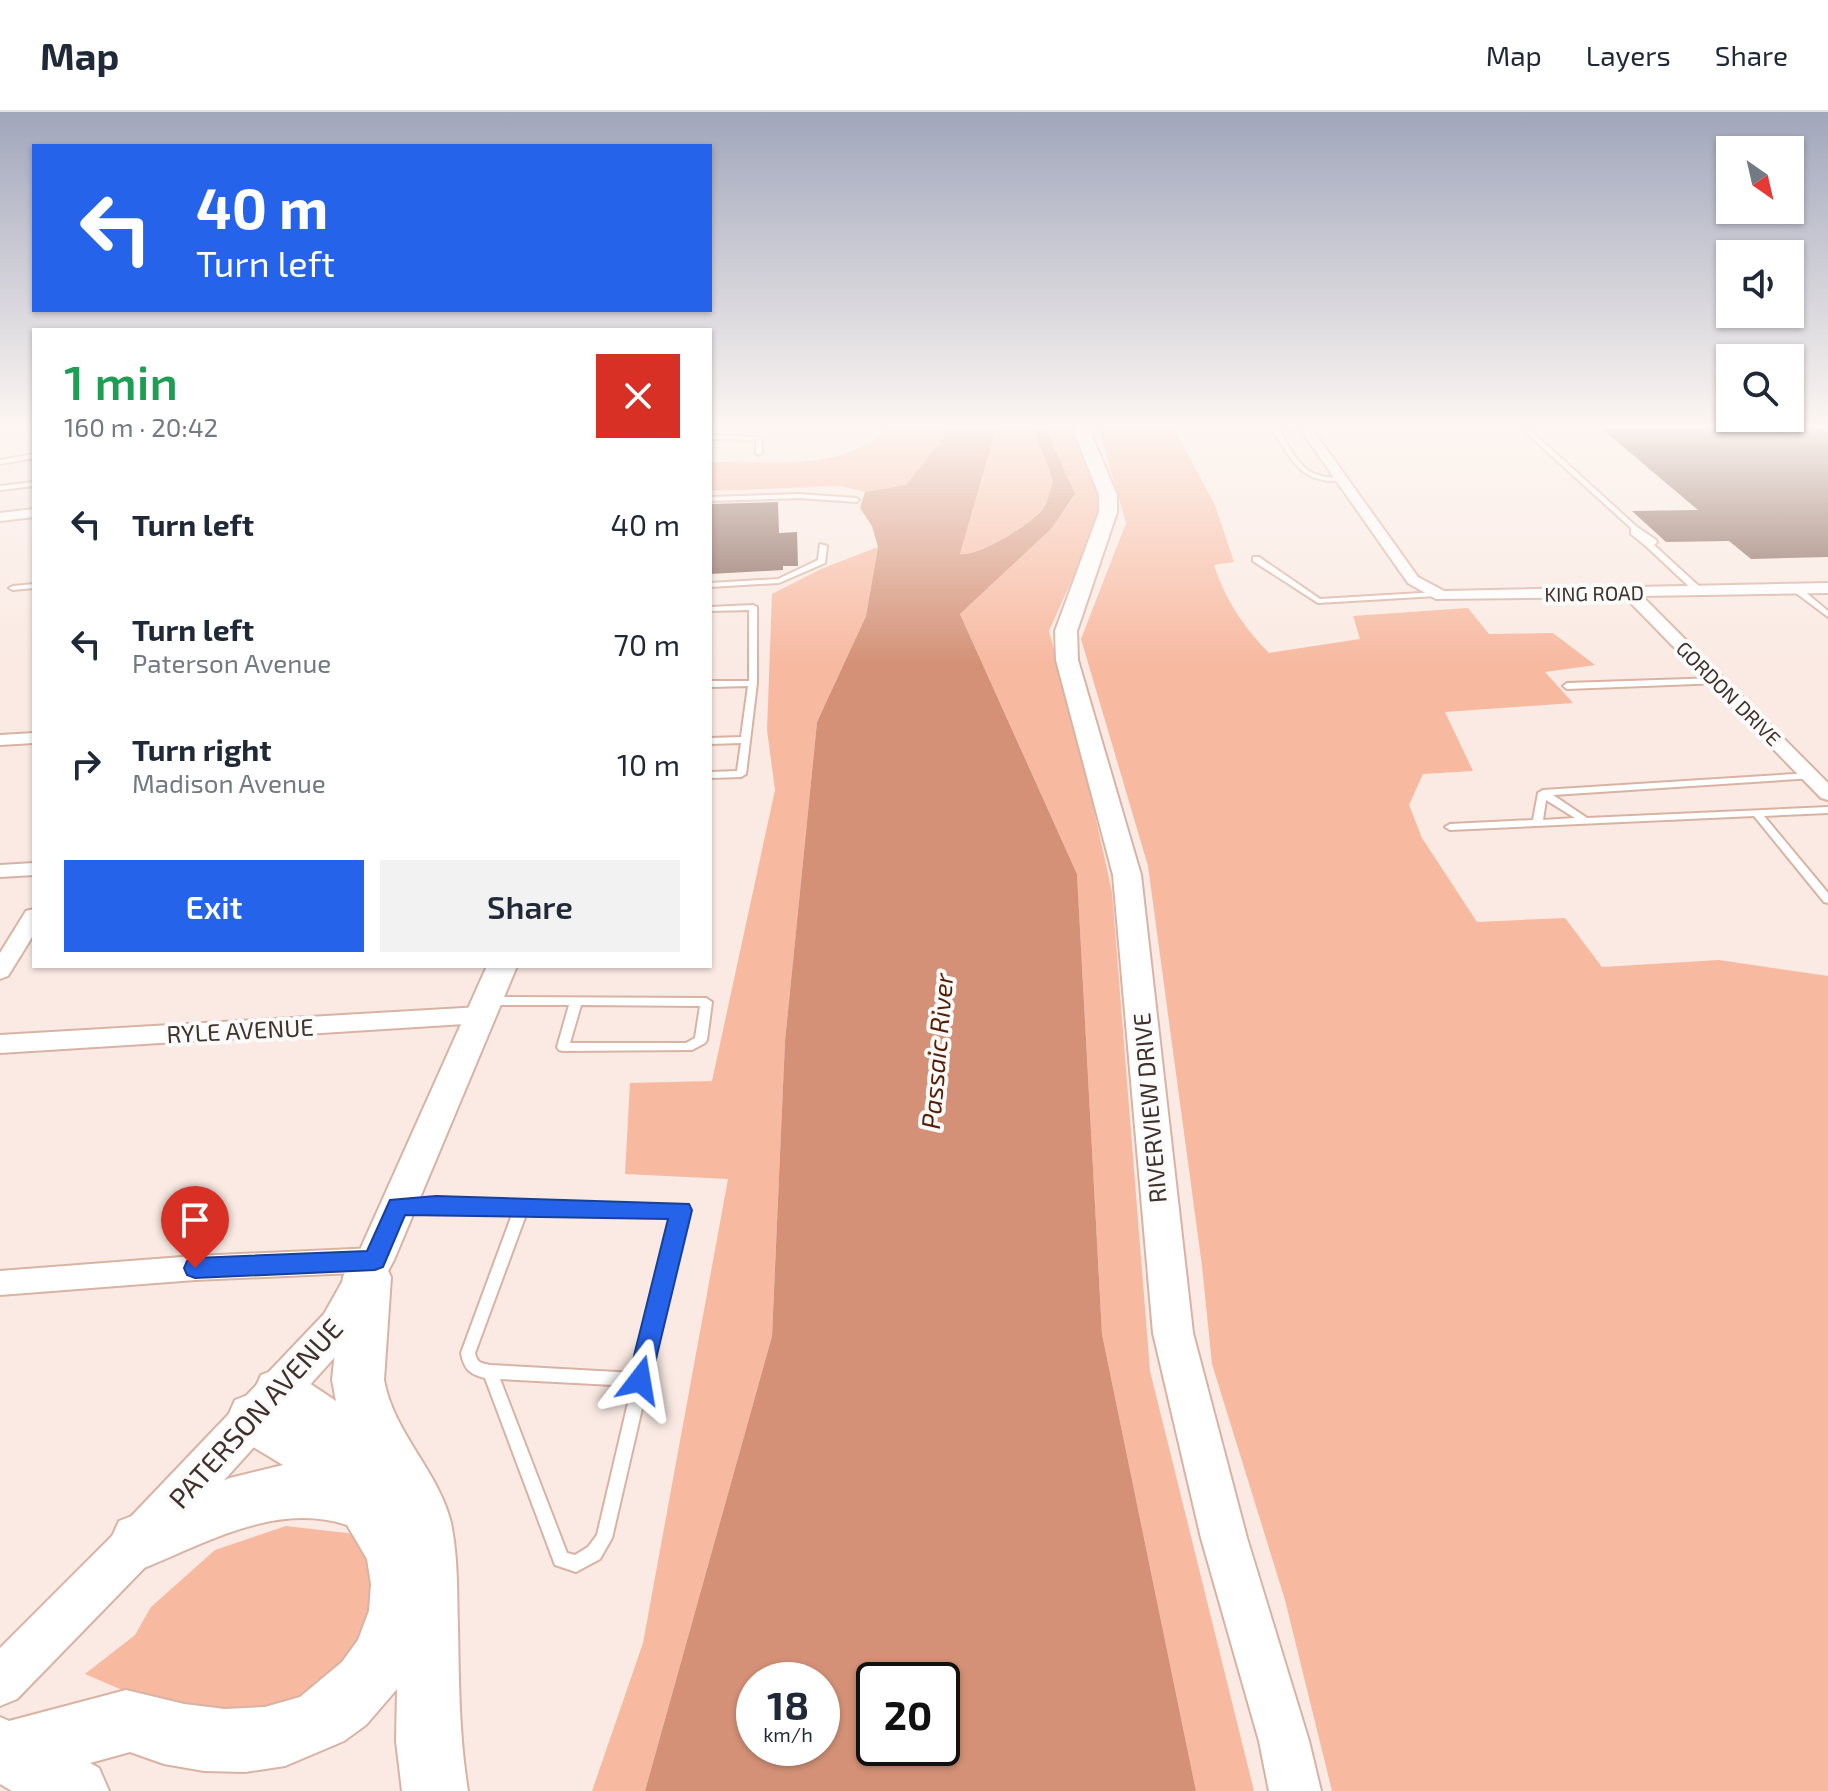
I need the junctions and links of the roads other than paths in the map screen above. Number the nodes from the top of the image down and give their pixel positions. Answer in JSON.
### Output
{"nodes":[{"id":1,"x":1108,"y":507,"type":"edge"},
{"id":2,"x":1362,"y":507,"type":"edge"},
{"id":3,"x":1612,"y":507,"type":"edge"},
{"id":4,"x":32,"y":513,"type":"edge"},
{"id":5,"x":0,"y":517,"type":"edge"},
{"id":6,"x":823,"y":546,"type":"dead end"},
{"id":7,"x":1256,"y":559,"type":"dead end"},
{"id":8,"x":712,"y":585,"type":"edge"},
{"id":9,"x":32,"y":586,"type":"edge"},
{"id":10,"x":13,"y":588,"type":"dead end"},
{"id":11,"x":1795,"y":588,"type":"junction"},
{"id":12,"x":1828,"y":588,"type":"edge"},
{"id":13,"x":1699,"y":591,"type":"junction"},
{"id":14,"x":1630,"y":593,"type":"junction"},
{"id":15,"x":1437,"y":594,"type":"junction"},
{"id":16,"x":712,"y":609,"type":"edge"},
{"id":17,"x":1828,"y":615,"type":"edge"},
{"id":18,"x":1718,"y":681,"type":"junction"},
{"id":19,"x":753,"y":683,"type":"junction"},
{"id":20,"x":712,"y":684,"type":"edge"},
{"id":21,"x":1567,"y":686,"type":"dead end"},
{"id":22,"x":32,"y":738,"type":"edge"},
{"id":23,"x":0,"y":740,"type":"edge"},
{"id":24,"x":745,"y":740,"type":"junction"},
{"id":25,"x":712,"y":741,"type":"edge"},
{"id":26,"x":712,"y":775,"type":"edge"},
{"id":27,"x":1811,"y":776,"type":"junction"},
{"id":28,"x":1543,"y":793,"type":"junction"},
{"id":29,"x":1828,"y":794,"type":"edge"},
{"id":30,"x":1828,"y":810,"type":"edge"},
{"id":31,"x":1757,"y":814,"type":"junction"},
{"id":32,"x":1584,"y":821,"type":"junction"},
{"id":33,"x":1537,"y":823,"type":"junction"},
{"id":34,"x":1450,"y":827,"type":"dead end"},
{"id":35,"x":32,"y":869,"type":"edge"},
{"id":36,"x":0,"y":871,"type":"edge"},
{"id":37,"x":1828,"y":900,"type":"edge"},
{"id":38,"x":32,"y":919,"type":"edge"},
{"id":39,"x":501,"y":968,"type":"edge"},
{"id":40,"x":0,"y":971,"type":"edge"},
{"id":41,"x":576,"y":1001,"type":"junction"},
{"id":42,"x":483,"y":1008,"type":"junction"},
{"id":43,"x":0,"y":1044,"type":"edge"},
{"id":44,"x":398,"y":1207,"type":"junction"},
{"id":45,"x":522,"y":1207,"type":"junction"},
{"id":46,"x":371,"y":1269,"type":"junction"},
{"id":47,"x":0,"y":1283,"type":"edge"},
{"id":48,"x":490,"y":1372,"type":"junction"},
{"id":49,"x":640,"y":1380,"type":"junction"},
{"id":50,"x":266,"y":1405,"type":"junction"},
{"id":51,"x":381,"y":1488,"type":"junction"},
{"id":52,"x":139,"y":1541,"type":"junction"},
{"id":53,"x":0,"y":1682,"type":"edge"},
{"id":54,"x":4,"y":1751,"type":"edge"},
{"id":55,"x":76,"y":1791,"type":"edge"},
{"id":56,"x":435,"y":1791,"type":"edge"},
{"id":57,"x":1295,"y":1791,"type":"edge"}],
"edges":[{"from":1,"to":57,"type":"street","name":"RIVERVIEW DRIVE"},
{"from":2,"to":15,"type":"street"},
{"from":3,"to":13,"type":"lane"},
{"from":4,"to":5,"type":"street"},
{"from":6,"to":8,"type":"lane"},
{"from":7,"to":15,"type":"lane"},
{"from":9,"to":10,"type":"lane"},
{"from":11,"to":12,"type":"street","name":"KING ROAD"},
{"from":11,"to":13,"type":"street","name":"KING ROAD"},
{"from":11,"to":17,"type":"lane"},
{"from":13,"to":14,"type":"street","name":"KING ROAD"},
{"from":14,"to":15,"type":"street","name":"KING ROAD"},
{"from":14,"to":18,"type":"street","name":"GORDON DRIVE"},
{"from":16,"to":19,"type":"lane"},
{"from":18,"to":21,"type":"lane"},
{"from":18,"to":27,"type":"street","name":"GORDON DRIVE"},
{"from":19,"to":20,"type":"lane"},
{"from":19,"to":24,"type":"lane"},
{"from":22,"to":23,"type":"street"},
{"from":24,"to":25,"type":"lane"},
{"from":24,"to":26,"type":"lane"},
{"from":27,"to":28,"type":"lane"},
{"from":27,"to":29,"type":"street","name":"GORDON DRIVE"},
{"from":28,"to":32,"type":"lane"},
{"from":28,"to":33,"type":"lane"},
{"from":30,"to":31,"type":"lane"},
{"from":31,"to":32,"type":"lane"},
{"from":31,"to":37,"type":"lane"},
{"from":32,"to":33,"type":"lane"},
{"from":33,"to":34,"type":"lane"},
{"from":35,"to":36,"type":"street"},
{"from":38,"to":40,"type":"street"},
{"from":39,"to":42,"type":"street","name":"PATERSON AVENUE"},
{"from":41,"to":41,"type":"lane"},
{"from":41,"to":42,"type":"lane"},
{"from":42,"to":43,"type":"street","name":"RYLE AVENUE"},
{"from":42,"to":44,"type":"street","name":"PATERSON AVENUE"},
{"from":44,"to":45,"type":"lane"},
{"from":44,"to":46,"type":"street","name":"PATERSON AVENUE"},
{"from":45,"to":48,"type":"lane"},
{"from":45,"to":49,"type":"lane"},
{"from":46,"to":47,"type":"street"},
{"from":46,"to":50,"type":"street","name":"PATERSON AVENUE"},
{"from":46,"to":51,"type":"highway"},
{"from":48,"to":49,"type":"lane"},
{"from":48,"to":49,"type":"lane"},
{"from":50,"to":51,"type":"highway"},
{"from":50,"to":52,"type":"street","name":"PATERSON AVENUE"},
{"from":51,"to":52,"type":"highway"},
{"from":51,"to":54,"type":"highway"},
{"from":51,"to":56,"type":"highway"},
{"from":52,"to":53,"type":"street","name":"PATERSON AVENUE"},
{"from":54,"to":55,"type":"highway"}]}
